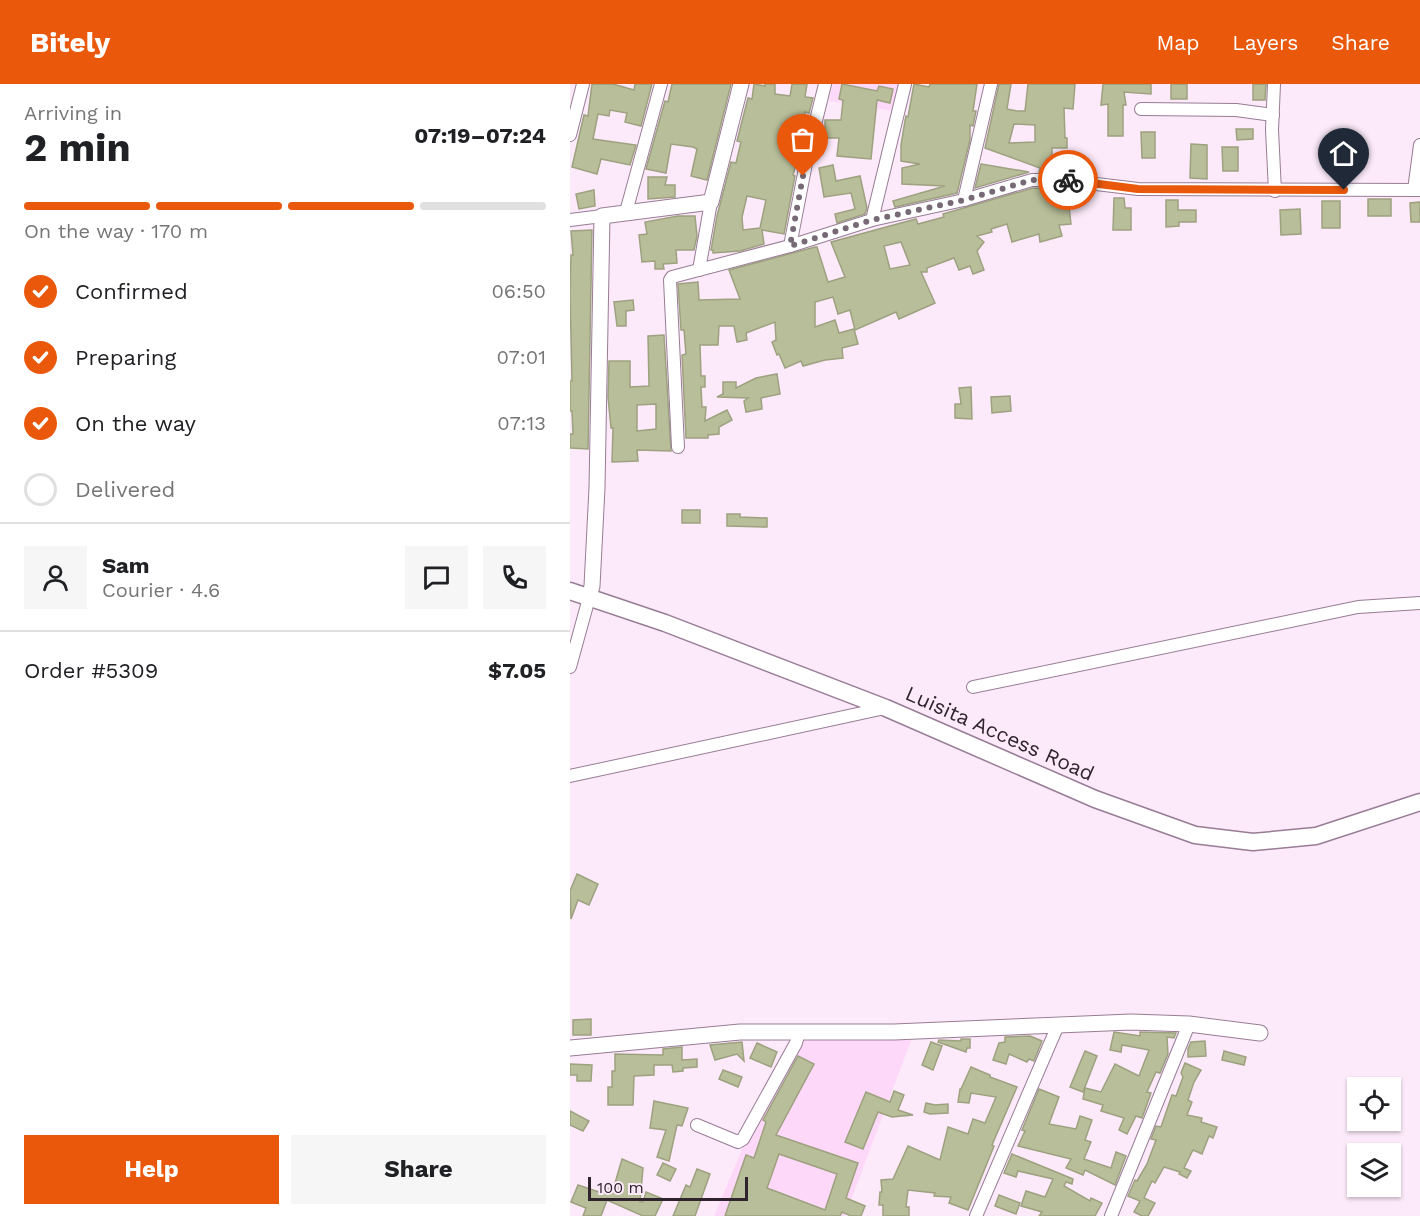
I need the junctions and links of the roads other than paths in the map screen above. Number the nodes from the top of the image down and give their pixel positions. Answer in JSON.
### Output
{"nodes":[{"id":1,"x":661,"y":84,"type":"edge"},
{"id":2,"x":741,"y":84,"type":"edge"},
{"id":3,"x":825,"y":84,"type":"edge"},
{"id":4,"x":905,"y":84,"type":"edge"},
{"id":5,"x":991,"y":84,"type":"edge"},
{"id":6,"x":1274,"y":84,"type":"edge"},
{"id":7,"x":578,"y":90,"type":"edge"},
{"id":8,"x":1141,"y":109,"type":"dead end"},
{"id":9,"x":1273,"y":115,"type":"junction"},
{"id":10,"x":570,"y":135,"type":"edge"},
{"id":11,"x":1420,"y":145,"type":"edge"},
{"id":12,"x":1417,"y":190,"type":"edge"},
{"id":13,"x":1275,"y":191,"type":"junction"},
{"id":14,"x":964,"y":200,"type":"junction"},
{"id":15,"x":711,"y":202,"type":"junction"},
{"id":16,"x":626,"y":212,"type":"junction"},
{"id":17,"x":602,"y":216,"type":"junction"},
{"id":18,"x":570,"y":220,"type":"edge"},
{"id":19,"x":872,"y":220,"type":"junction"},
{"id":20,"x":790,"y":246,"type":"junction"},
{"id":21,"x":699,"y":270,"type":"junction"},
{"id":22,"x":678,"y":447,"type":"dead end"},
{"id":23,"x":570,"y":591,"type":"edge"},
{"id":24,"x":589,"y":598,"type":"junction"},
{"id":25,"x":1420,"y":603,"type":"edge"},
{"id":26,"x":570,"y":667,"type":"edge"},
{"id":27,"x":973,"y":687,"type":"dead end"},
{"id":28,"x":886,"y":708,"type":"junction"},
{"id":29,"x":570,"y":776,"type":"edge"},
{"id":30,"x":1420,"y":802,"type":"edge"},
{"id":31,"x":1189,"y":1024,"type":"junction"},
{"id":32,"x":1058,"y":1025,"type":"junction"},
{"id":33,"x":799,"y":1032,"type":"junction"},
{"id":34,"x":1260,"y":1033,"type":"dead end"},
{"id":35,"x":570,"y":1048,"type":"edge"},
{"id":36,"x":697,"y":1125,"type":"dead end"},
{"id":37,"x":976,"y":1216,"type":"edge"},
{"id":38,"x":1111,"y":1216,"type":"edge"}],
"edges":[{"from":1,"to":16,"type":"street"},
{"from":2,"to":15,"type":"street"},
{"from":3,"to":20,"type":"street"},
{"from":4,"to":19,"type":"street"},
{"from":5,"to":14,"type":"street"},
{"from":6,"to":9,"type":"street"},
{"from":7,"to":10,"type":"street"},
{"from":8,"to":9,"type":"street"},
{"from":9,"to":13,"type":"street"},
{"from":11,"to":12,"type":"street"},
{"from":12,"to":13,"type":"street"},
{"from":13,"to":14,"type":"street"},
{"from":14,"to":19,"type":"street"},
{"from":15,"to":16,"type":"street"},
{"from":15,"to":21,"type":"street"},
{"from":16,"to":17,"type":"street"},
{"from":17,"to":18,"type":"street"},
{"from":17,"to":24,"type":"street"},
{"from":19,"to":20,"type":"street"},
{"from":20,"to":21,"type":"street"},
{"from":21,"to":22,"type":"street"},
{"from":23,"to":24,"type":"main road","name":"Luisita Access Road"},
{"from":24,"to":26,"type":"street"},
{"from":24,"to":28,"type":"main road","name":"Luisita Access Road"},
{"from":25,"to":27,"type":"street"},
{"from":28,"to":29,"type":"street"},
{"from":28,"to":30,"type":"main road","name":"Luisita Access Road"},
{"from":31,"to":32,"type":"street"},
{"from":31,"to":34,"type":"street"},
{"from":31,"to":38,"type":"street"},
{"from":32,"to":33,"type":"street"},
{"from":32,"to":37,"type":"street"},
{"from":33,"to":35,"type":"street"},
{"from":33,"to":36,"type":"street"}]}
